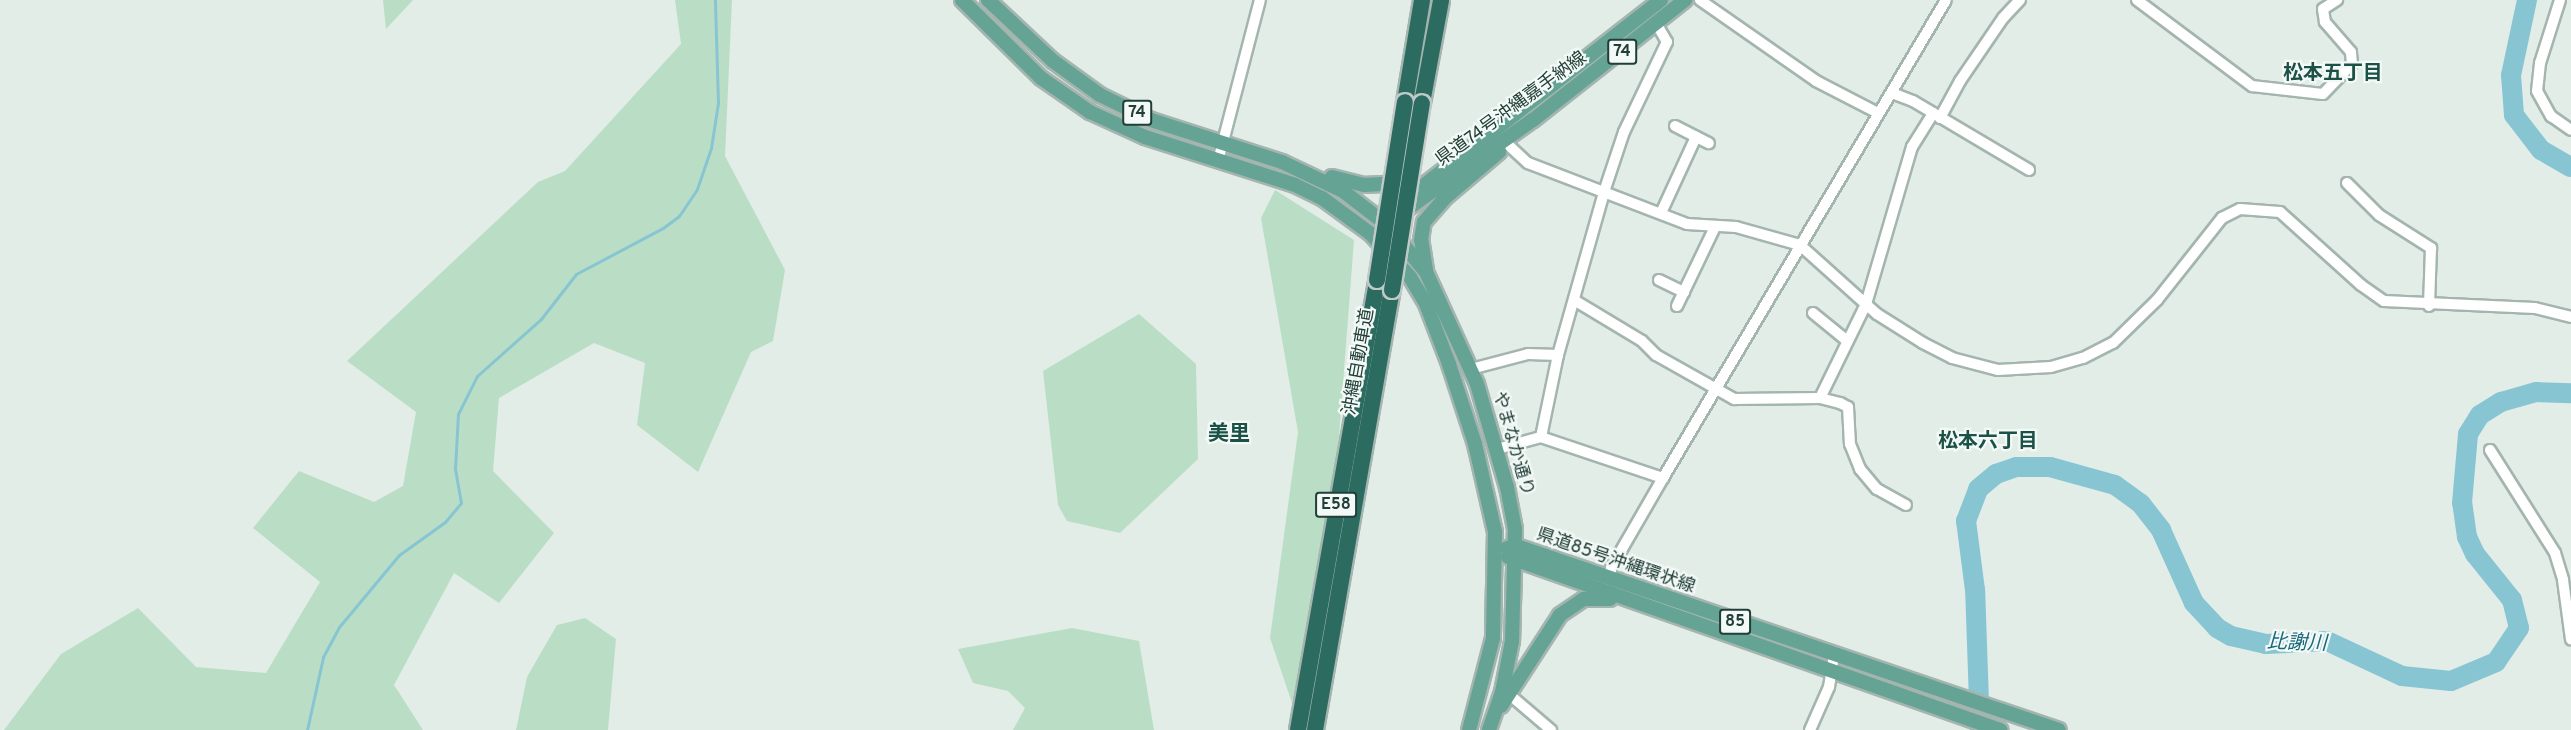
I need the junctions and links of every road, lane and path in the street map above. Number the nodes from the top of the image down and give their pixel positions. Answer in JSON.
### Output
{"nodes":[{"id":1,"x":962,"y":0,"type":"edge"},
{"id":2,"x":988,"y":0,"type":"edge"},
{"id":3,"x":1260,"y":0,"type":"edge"},
{"id":4,"x":1422,"y":0,"type":"edge"},
{"id":5,"x":1441,"y":0,"type":"edge"},
{"id":6,"x":1660,"y":0,"type":"edge"},
{"id":7,"x":1685,"y":0,"type":"edge"},
{"id":8,"x":1700,"y":0,"type":"edge"},
{"id":9,"x":1946,"y":0,"type":"edge"},
{"id":10,"x":2020,"y":0,"type":"edge"},
{"id":11,"x":2137,"y":0,"type":"edge"},
{"id":12,"x":2337,"y":0,"type":"edge"},
{"id":13,"x":2560,"y":0,"type":"edge"},
{"id":14,"x":1657,"y":25,"type":"junction"},
{"id":15,"x":1892,"y":93,"type":"junction"},
{"id":16,"x":1414,"y":103,"type":"junction"},
{"id":17,"x":1878,"y":113,"type":"junction"},
{"id":18,"x":1937,"y":116,"type":"junction"},
{"id":19,"x":1675,"y":126,"type":"dead end"},
{"id":20,"x":2571,"y":130,"type":"edge"},
{"id":21,"x":1696,"y":137,"type":"junction"},
{"id":22,"x":1505,"y":143,"type":"junction"},
{"id":23,"x":1709,"y":143,"type":"dead end"},
{"id":24,"x":1222,"y":144,"type":"junction"},
{"id":25,"x":1456,"y":158,"type":"junction"},
{"id":26,"x":1218,"y":161,"type":"junction"},
{"id":27,"x":2029,"y":170,"type":"dead end"},
{"id":28,"x":1315,"y":175,"type":"junction"},
{"id":29,"x":2348,"y":183,"type":"dead end"},
{"id":30,"x":1604,"y":192,"type":"junction"},
{"id":31,"x":1661,"y":213,"type":"junction"},
{"id":32,"x":1385,"y":222,"type":"junction"},
{"id":33,"x":1715,"y":227,"type":"junction"},
{"id":34,"x":1371,"y":234,"type":"junction"},
{"id":35,"x":1800,"y":245,"type":"junction"},
{"id":36,"x":1426,"y":272,"type":"junction"},
{"id":37,"x":1659,"y":280,"type":"dead end"},
{"id":38,"x":1684,"y":292,"type":"junction"},
{"id":39,"x":1574,"y":300,"type":"junction"},
{"id":40,"x":1866,"y":304,"type":"junction"},
{"id":41,"x":1677,"y":306,"type":"dead end"},
{"id":42,"x":2429,"y":306,"type":"junction"},
{"id":43,"x":1813,"y":313,"type":"dead end"},
{"id":44,"x":2571,"y":317,"type":"edge"},
{"id":45,"x":1846,"y":340,"type":"junction"},
{"id":46,"x":1558,"y":355,"type":"junction"},
{"id":47,"x":1471,"y":369,"type":"junction"},
{"id":48,"x":1716,"y":389,"type":"junction"},
{"id":49,"x":1820,"y":398,"type":"junction"},
{"id":50,"x":1540,"y":437,"type":"junction"},
{"id":51,"x":1497,"y":449,"type":"junction"},
{"id":52,"x":2490,"y":450,"type":"dead end"},
{"id":53,"x":1663,"y":478,"type":"junction"},
{"id":54,"x":1906,"y":505,"type":"dead end"},
{"id":55,"x":1516,"y":546,"type":"junction"},
{"id":56,"x":1496,"y":550,"type":"junction"},
{"id":57,"x":1516,"y":561,"type":"junction"},
{"id":58,"x":1611,"y":580,"type":"junction"},
{"id":59,"x":2568,"y":592,"type":"edge"},
{"id":60,"x":1618,"y":599,"type":"junction"},
{"id":61,"x":2571,"y":639,"type":"edge"},
{"id":62,"x":1834,"y":656,"type":"junction"},
{"id":63,"x":1829,"y":672,"type":"junction"},
{"id":64,"x":1510,"y":695,"type":"junction"},
{"id":65,"x":1496,"y":713,"type":"junction"},
{"id":66,"x":1998,"y":729,"type":"edge"},
{"id":67,"x":1298,"y":730,"type":"edge"},
{"id":68,"x":1315,"y":730,"type":"edge"},
{"id":69,"x":1469,"y":730,"type":"edge"},
{"id":70,"x":1489,"y":730,"type":"edge"},
{"id":71,"x":1551,"y":730,"type":"edge"},
{"id":72,"x":1810,"y":730,"type":"edge"},
{"id":73,"x":2058,"y":730,"type":"edge"}],
"edges":[{"from":1,"to":26,"type":"main road","number":"74"},
{"from":2,"to":24,"type":"main road","number":"74"},
{"from":3,"to":24,"type":"street"},
{"from":4,"to":16,"type":"highway","name":"沖縄自動車道","number":"E58"},
{"from":5,"to":16,"type":"highway","name":"沖縄自動車道","number":"E58"},
{"from":6,"to":25,"type":"main road","name":"県道74号沖縄嘉手納線","number":"74"},
{"from":7,"to":14,"type":"main road","name":"県道74号沖縄嘉手納線","number":"74"},
{"from":8,"to":17,"type":"street"},
{"from":9,"to":15,"type":"street"},
{"from":10,"to":18,"type":"street"},
{"from":11,"to":12,"type":"street"},
{"from":13,"to":20,"type":"street"},
{"from":14,"to":22,"type":"main road","name":"県道74号沖縄嘉手納線","number":"74"},
{"from":14,"to":30,"type":"street"},
{"from":15,"to":17,"type":"street"},
{"from":15,"to":18,"type":"street"},
{"from":16,"to":67,"type":"highway","name":"沖縄自動車道","number":"E58","bridge":true},
{"from":16,"to":68,"type":"highway","name":"沖縄自動車道","number":"E58","bridge":true},
{"from":17,"to":35,"type":"street"},
{"from":18,"to":27,"type":"street"},
{"from":18,"to":40,"type":"street"},
{"from":19,"to":21,"type":"street"},
{"from":21,"to":23,"type":"street"},
{"from":21,"to":31,"type":"street"},
{"from":22,"to":30,"type":"street"},
{"from":22,"to":32,"type":"main road","name":"県道74号沖縄嘉手納線","number":"74"},
{"from":22,"to":36,"type":"main road"},
{"from":24,"to":26,"type":"street"},
{"from":24,"to":28,"type":"main road","number":"74"},
{"from":25,"to":28,"type":"main road"},
{"from":25,"to":32,"type":"main road","name":"県道74号沖縄嘉手納線","number":"74"},
{"from":26,"to":34,"type":"main road","number":"74"},
{"from":28,"to":32,"type":"main road","number":"74"},
{"from":29,"to":42,"type":"street"},
{"from":30,"to":31,"type":"street"},
{"from":30,"to":39,"type":"street"},
{"from":31,"to":33,"type":"street"},
{"from":32,"to":34,"type":"main road","name":"県道74号沖縄嘉手納線","number":"74"},
{"from":32,"to":36,"type":"main road","name":"やまなか通り"},
{"from":33,"to":35,"type":"street"},
{"from":33,"to":38,"type":"street"},
{"from":34,"to":56,"type":"main road","name":"やまなか通り"},
{"from":35,"to":40,"type":"street"},
{"from":35,"to":48,"type":"street"},
{"from":36,"to":47,"type":"main road","name":"やまなか通り"},
{"from":37,"to":38,"type":"street"},
{"from":38,"to":41,"type":"street"},
{"from":39,"to":46,"type":"street"},
{"from":39,"to":48,"type":"street"},
{"from":40,"to":42,"type":"street"},
{"from":40,"to":45,"type":"street"},
{"from":42,"to":44,"type":"street"},
{"from":43,"to":45,"type":"street"},
{"from":45,"to":49,"type":"street"},
{"from":46,"to":47,"type":"street"},
{"from":46,"to":50,"type":"street"},
{"from":47,"to":51,"type":"main road","name":"やまなか通り"},
{"from":48,"to":49,"type":"street"},
{"from":48,"to":53,"type":"street"},
{"from":49,"to":54,"type":"street"},
{"from":50,"to":51,"type":"street"},
{"from":50,"to":53,"type":"street"},
{"from":51,"to":55,"type":"main road","name":"やまなか通り"},
{"from":52,"to":59,"type":"street"},
{"from":53,"to":58,"type":"street"},
{"from":55,"to":56,"type":"main road","name":"県道85号沖縄環状線"},
{"from":55,"to":57,"type":"main road","name":"やまなか通り"},
{"from":55,"to":58,"type":"main road","name":"県道85号沖縄環状線","number":"85"},
{"from":56,"to":57,"type":"main road","name":"県道85号沖縄環状線","number":"85"},
{"from":56,"to":69,"type":"main road","name":"やまなか通り"},
{"from":57,"to":60,"type":"main road","name":"県道85号沖縄環状線","number":"85"},
{"from":57,"to":65,"type":"main road","name":"やまなか通り"},
{"from":58,"to":62,"type":"main road","name":"県道85号沖縄環状線","number":"85"},
{"from":59,"to":61,"type":"street"},
{"from":60,"to":63,"type":"main road","name":"県道85号沖縄環状線","number":"85"},
{"from":60,"to":64,"type":"main road"},
{"from":62,"to":63,"type":"street"},
{"from":62,"to":73,"type":"main road","name":"県道85号沖縄環状線","number":"85"},
{"from":63,"to":66,"type":"main road","name":"県道85号沖縄環状線","number":"85"},
{"from":63,"to":72,"type":"street"},
{"from":64,"to":65,"type":"main road"},
{"from":64,"to":71,"type":"street"},
{"from":65,"to":70,"type":"main road","name":"やまなか通り"}]}
